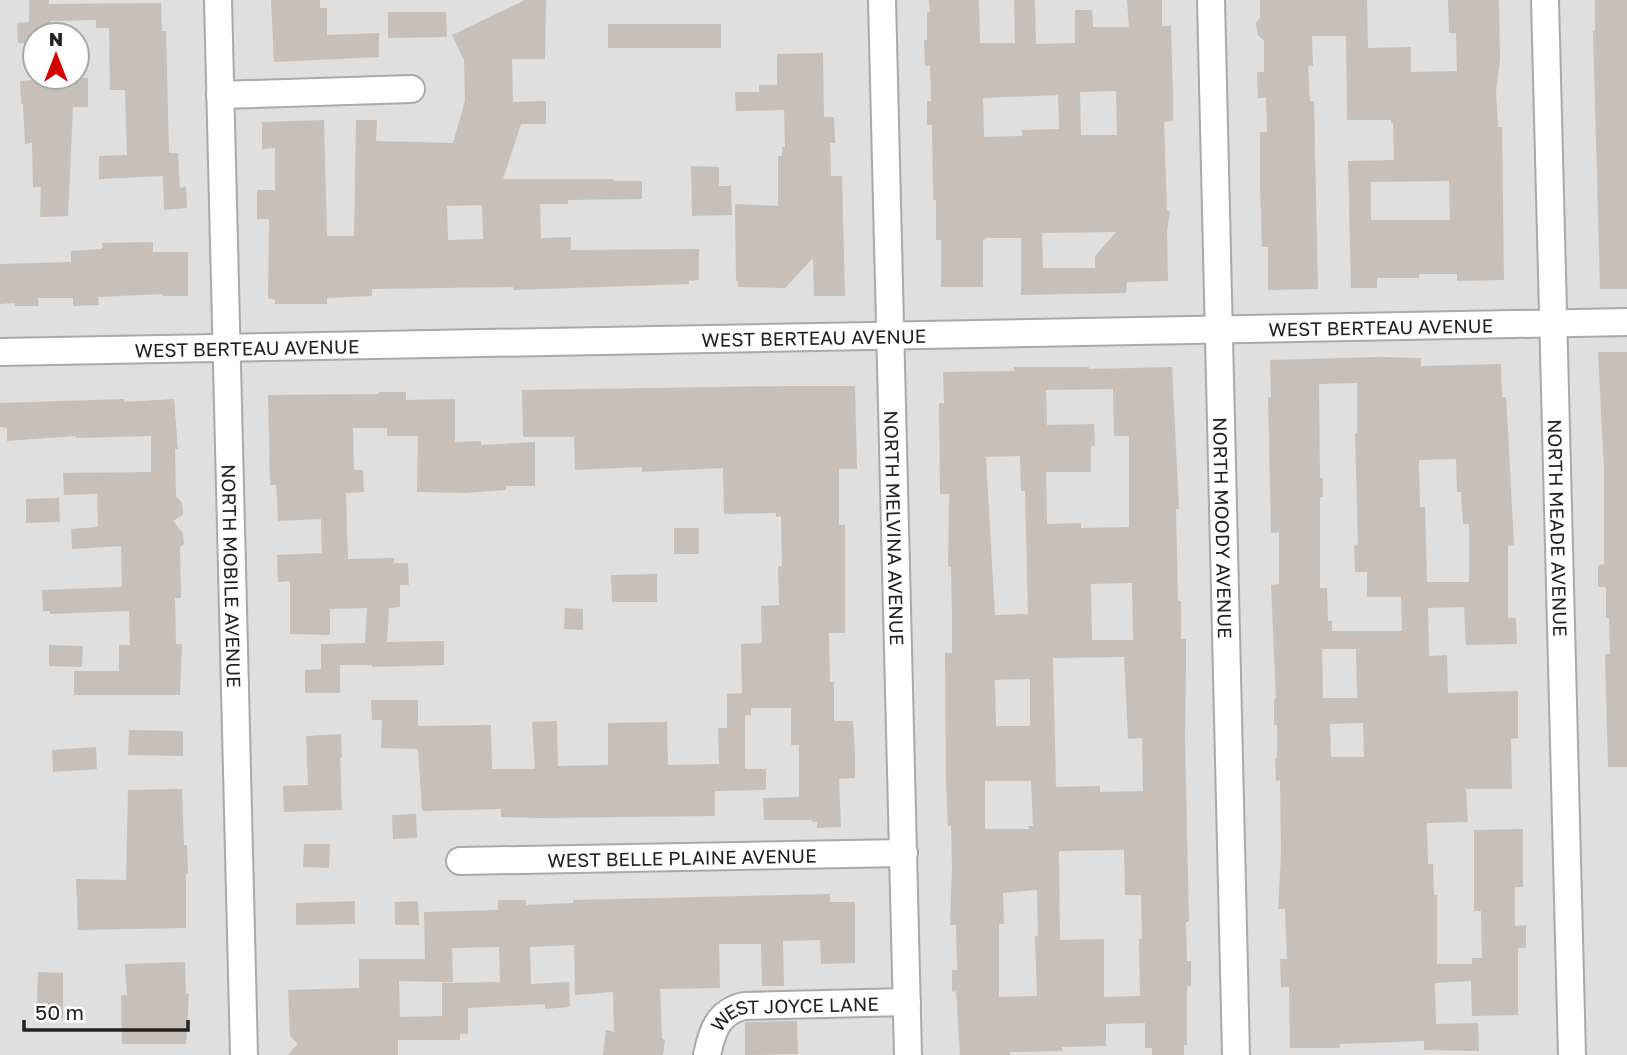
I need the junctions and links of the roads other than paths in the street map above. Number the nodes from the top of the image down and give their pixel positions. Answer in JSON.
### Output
{"nodes":[{"id":1,"x":218,"y":0,"type":"edge"},
{"id":2,"x":882,"y":0,"type":"edge"},
{"id":3,"x":1211,"y":0,"type":"edge"},
{"id":4,"x":1545,"y":0,"type":"edge"},
{"id":5,"x":411,"y":89,"type":"dead end"},
{"id":6,"x":220,"y":95,"type":"junction"},
{"id":7,"x":1627,"y":322,"type":"edge"},
{"id":8,"x":1553,"y":323,"type":"junction"},
{"id":9,"x":1217,"y":329,"type":"junction"},
{"id":10,"x":890,"y":335,"type":"junction"},
{"id":11,"x":226,"y":347,"type":"junction"},
{"id":12,"x":0,"y":352,"type":"edge"},
{"id":13,"x":904,"y":853,"type":"junction"},
{"id":14,"x":460,"y":861,"type":"dead end"},
{"id":15,"x":907,"y":1002,"type":"junction"},
{"id":16,"x":244,"y":1055,"type":"edge"},
{"id":17,"x":707,"y":1055,"type":"edge"},
{"id":18,"x":908,"y":1055,"type":"edge"},
{"id":19,"x":1236,"y":1055,"type":"edge"},
{"id":20,"x":1572,"y":1055,"type":"edge"}],
"edges":[{"from":1,"to":6,"type":"street","name":"NORTH MOBILE AVENUE"},
{"from":2,"to":10,"type":"street","name":"NORTH MELVINA AVENUE"},
{"from":3,"to":9,"type":"street","name":"NORTH MOODY AVENUE"},
{"from":4,"to":8,"type":"street","name":"NORTH MEADE AVENUE"},
{"from":5,"to":6,"type":"street"},
{"from":6,"to":11,"type":"street","name":"NORTH MOBILE AVENUE"},
{"from":7,"to":8,"type":"street","name":"WEST BERTEAU AVENUE"},
{"from":8,"to":9,"type":"street","name":"WEST BERTEAU AVENUE"},
{"from":8,"to":20,"type":"street","name":"NORTH MEADE AVENUE"},
{"from":9,"to":10,"type":"street","name":"WEST BERTEAU AVENUE"},
{"from":9,"to":19,"type":"street","name":"NORTH MOODY AVENUE"},
{"from":10,"to":11,"type":"street","name":"WEST BERTEAU AVENUE"},
{"from":10,"to":13,"type":"street","name":"NORTH MELVINA AVENUE"},
{"from":11,"to":12,"type":"street","name":"WEST BERTEAU AVENUE"},
{"from":11,"to":16,"type":"street","name":"NORTH MOBILE AVENUE"},
{"from":13,"to":14,"type":"street","name":"WEST BELLE PLAINE AVENUE"},
{"from":13,"to":15,"type":"street","name":"NORTH MELVINA AVENUE"},
{"from":15,"to":17,"type":"street","name":"WEST JOYCE LANE"},
{"from":15,"to":18,"type":"street","name":"NORTH MELVINA AVENUE"}]}
